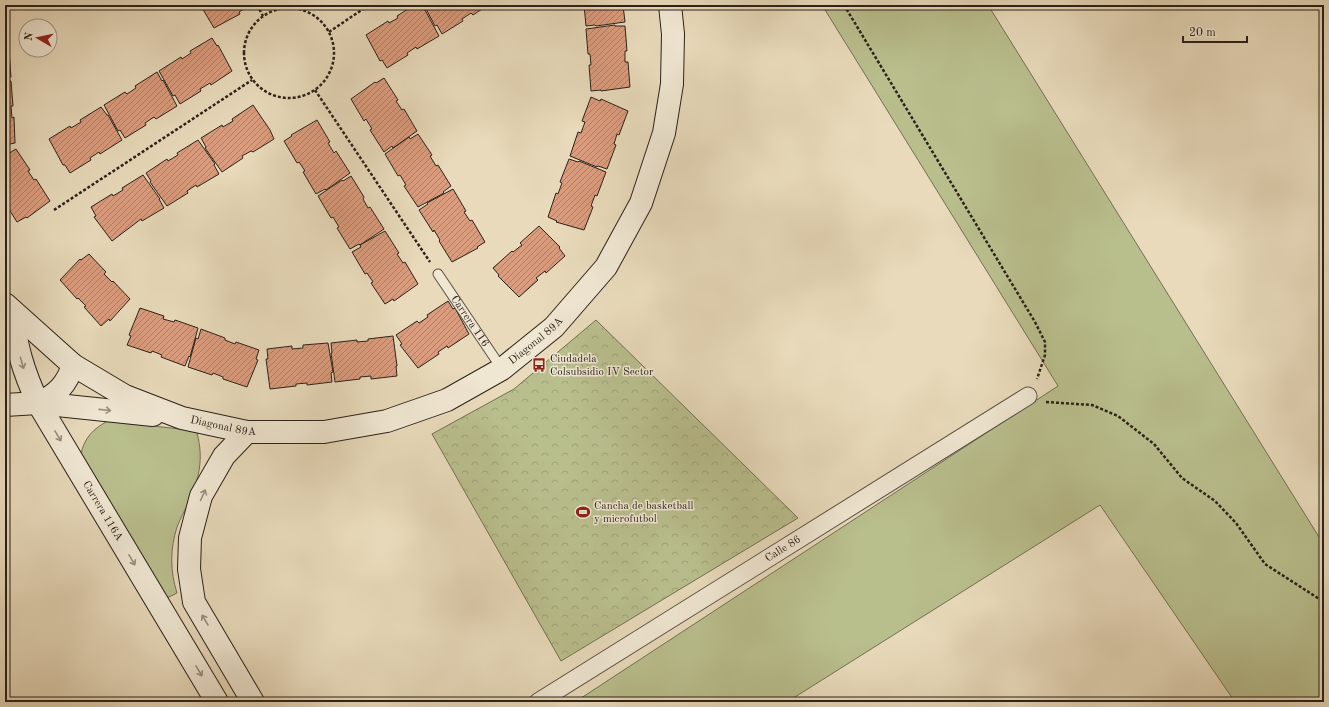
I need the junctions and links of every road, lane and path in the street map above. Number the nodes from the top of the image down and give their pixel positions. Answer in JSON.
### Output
{"nodes":[{"id":1,"x":257,"y":5,"type":"edge"},
{"id":2,"x":369,"y":5,"type":"edge"},
{"id":3,"x":670,"y":5,"type":"edge"},
{"id":4,"x":844,"y":5,"type":"edge"},
{"id":5,"x":263,"y":16,"type":"junction"},
{"id":6,"x":329,"y":32,"type":"junction"},
{"id":7,"x":252,"y":80,"type":"junction"},
{"id":8,"x":315,"y":90,"type":"junction"},
{"id":9,"x":54,"y":210,"type":"dead end"},
{"id":10,"x":438,"y":274,"type":"joint"},
{"id":11,"x":8,"y":307,"type":"edge"},
{"id":12,"x":73,"y":365,"type":"junction"},
{"id":13,"x":502,"y":369,"type":"junction"},
{"id":14,"x":1028,"y":396,"type":"junction"},
{"id":15,"x":38,"y":403,"type":"junction"},
{"id":16,"x":5,"y":405,"type":"edge"},
{"id":17,"x":182,"y":418,"type":"junction"},
{"id":18,"x":247,"y":432,"type":"junction"},
{"id":19,"x":1324,"y":602,"type":"edge"},
{"id":20,"x":217,"y":702,"type":"edge"},
{"id":21,"x":253,"y":702,"type":"edge"},
{"id":22,"x":538,"y":702,"type":"edge"}],
"edges":[{"from":1,"to":5,"type":"path"},
{"from":2,"to":6,"type":"path"},
{"from":3,"to":13,"type":"street","name":"Diagonal 89A"},
{"from":4,"to":14,"type":"path"},
{"from":5,"to":6,"type":"path"},
{"from":5,"to":7,"type":"path"},
{"from":6,"to":8,"type":"path"},
{"from":7,"to":8,"type":"path"},
{"from":7,"to":9,"type":"path"},
{"from":8,"to":10,"type":"path"},
{"from":10,"to":13,"type":"lane","name":"Carrera 116"},
{"from":11,"to":12,"type":"street","name":"Diagonal 89A"},
{"from":11,"to":15,"type":"street","name":"Carrera 116A","one_way":true},
{"from":12,"to":15,"type":"street"},
{"from":12,"to":17,"type":"street","name":"Diagonal 89A"},
{"from":13,"to":18,"type":"street","name":"Diagonal 89A"},
{"from":14,"to":19,"type":"path"},
{"from":14,"to":22,"type":"street","name":"Calle 86"},
{"from":15,"to":16,"type":"street","name":"Diagonal 89A"},
{"from":15,"to":17,"type":"street","name":"Diagonal 89A","one_way":true},
{"from":15,"to":20,"type":"street","name":"Carrera 116A","one_way":true},
{"from":17,"to":18,"type":"street","name":"Diagonal 89A"},
{"from":21,"to":18,"type":"street","one_way":true}]}
